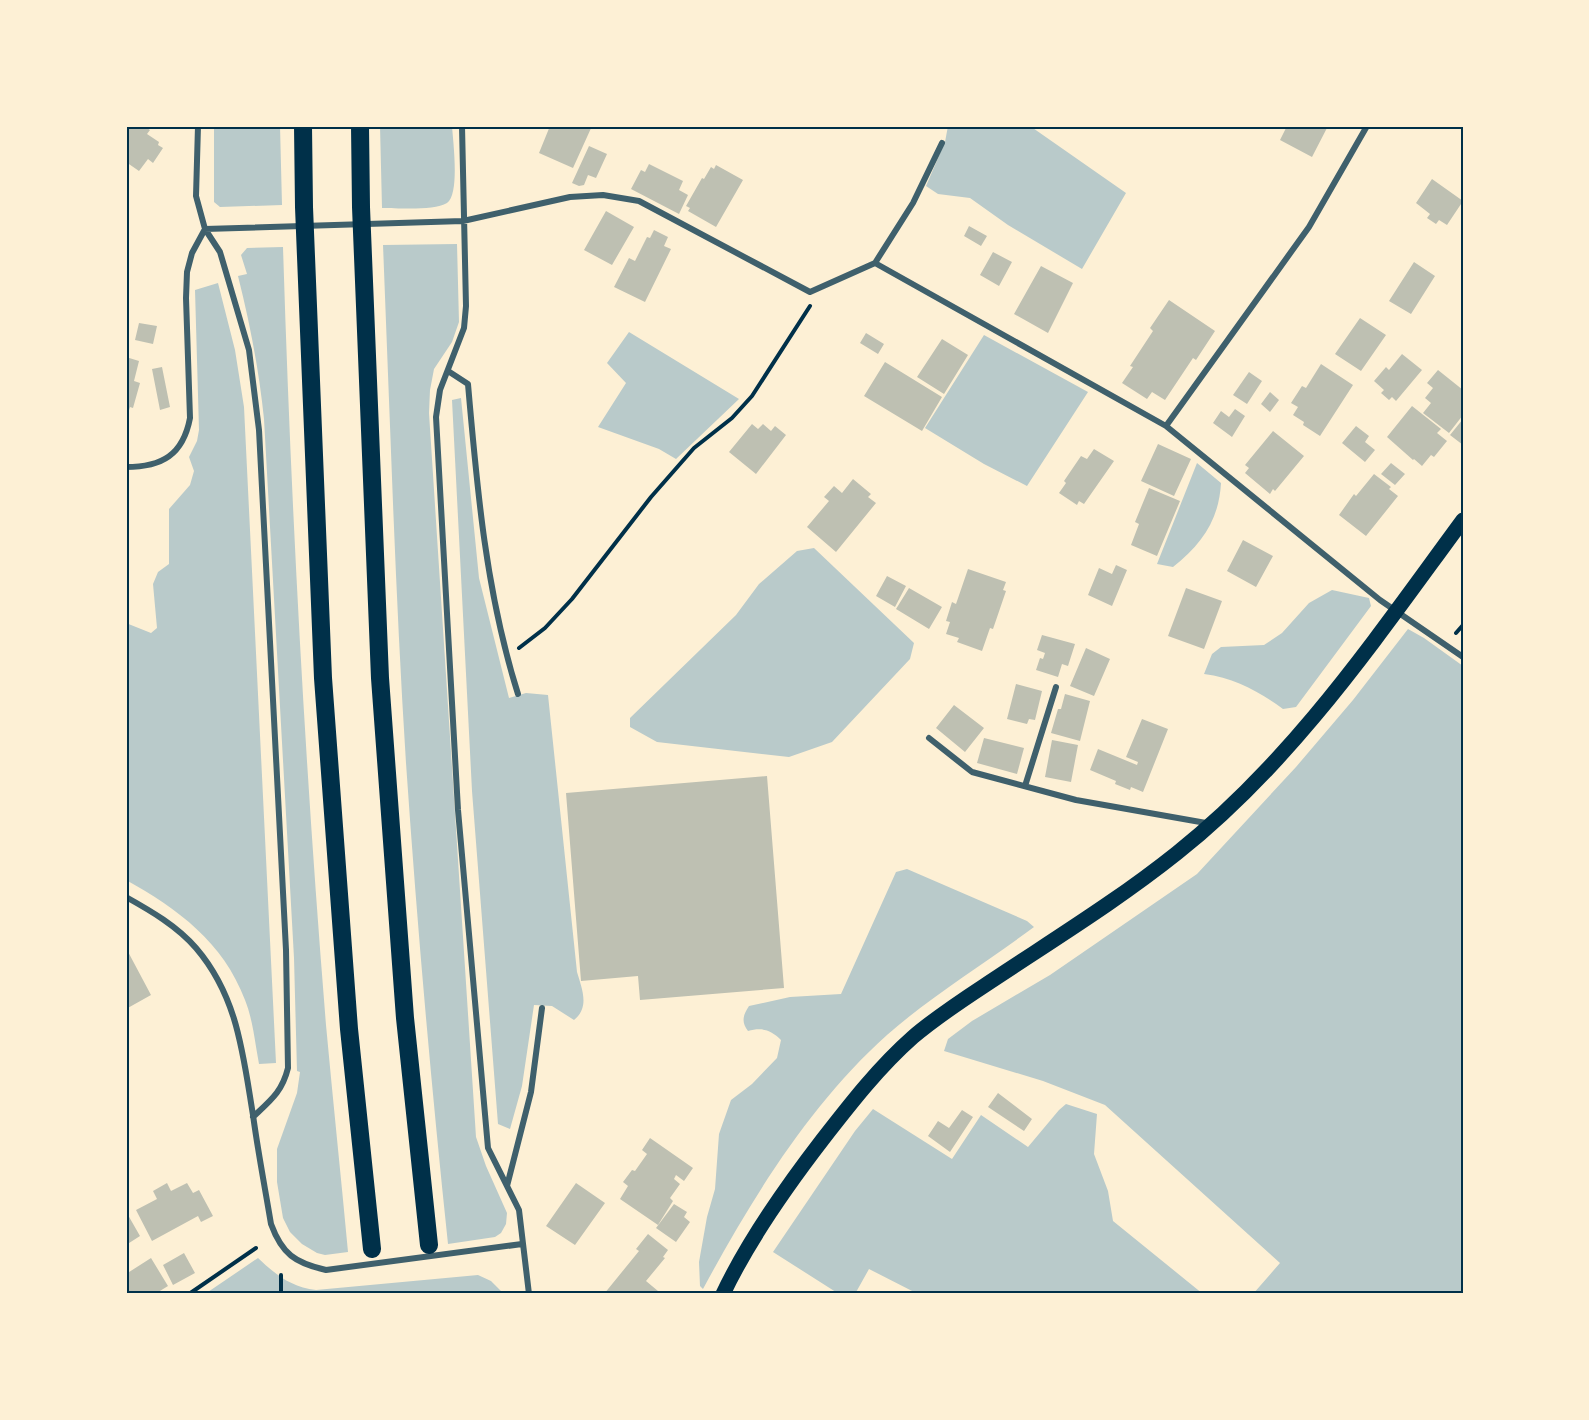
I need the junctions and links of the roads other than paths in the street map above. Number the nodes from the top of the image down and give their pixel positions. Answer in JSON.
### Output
{"nodes":[{"id":1,"x":198,"y":126,"type":"edge"},
{"id":2,"x":303,"y":126,"type":"edge"},
{"id":3,"x":360,"y":126,"type":"edge"},
{"id":4,"x":462,"y":126,"type":"edge"},
{"id":5,"x":1367,"y":126,"type":"edge"},
{"id":6,"x":942,"y":143,"type":"dead end"},
{"id":7,"x":463,"y":221,"type":"junction"},
{"id":8,"x":205,"y":229,"type":"junction"},
{"id":9,"x":875,"y":263,"type":"junction"},
{"id":10,"x":448,"y":371,"type":"junction"},
{"id":11,"x":1166,"y":426,"type":"junction"},
{"id":12,"x":126,"y":467,"type":"edge"},
{"id":13,"x":1463,"y":520,"type":"edge"},
{"id":14,"x":1396,"y":611,"type":"junction"},
{"id":15,"x":1463,"y":657,"type":"edge"},
{"id":16,"x":1056,"y":687,"type":"dead end"},
{"id":17,"x":518,"y":694,"type":"dead end"},
{"id":18,"x":929,"y":738,"type":"dead end"},
{"id":19,"x":1024,"y":786,"type":"junction"},
{"id":20,"x":1210,"y":824,"type":"junction"},
{"id":21,"x":126,"y":897,"type":"edge"},
{"id":22,"x":542,"y":1008,"type":"dead end"},
{"id":23,"x":253,"y":1117,"type":"junction"},
{"id":24,"x":507,"y":1186,"type":"junction"},
{"id":25,"x":522,"y":1244,"type":"junction"},
{"id":26,"x":429,"y":1245,"type":"dead end"},
{"id":27,"x":372,"y":1249,"type":"dead end"},
{"id":28,"x":529,"y":1294,"type":"edge"},
{"id":29,"x":723,"y":1294,"type":"edge"}],
"edges":[{"from":1,"to":8,"type":"street"},
{"from":2,"to":27,"type":"highway"},
{"from":3,"to":26,"type":"highway"},
{"from":4,"to":7,"type":"street"},
{"from":5,"to":11,"type":"street"},
{"from":6,"to":9,"type":"street"},
{"from":7,"to":8,"type":"street"},
{"from":7,"to":9,"type":"street"},
{"from":7,"to":10,"type":"street"},
{"from":8,"to":12,"type":"street"},
{"from":8,"to":23,"type":"street"},
{"from":9,"to":11,"type":"street"},
{"from":10,"to":17,"type":"street"},
{"from":10,"to":24,"type":"street"},
{"from":11,"to":14,"type":"street"},
{"from":13,"to":14,"type":"main road"},
{"from":14,"to":15,"type":"street"},
{"from":14,"to":20,"type":"main road"},
{"from":16,"to":19,"type":"street"},
{"from":18,"to":19,"type":"street"},
{"from":19,"to":20,"type":"street"},
{"from":20,"to":29,"type":"main road"},
{"from":21,"to":23,"type":"street"},
{"from":22,"to":24,"type":"street"},
{"from":23,"to":25,"type":"street"},
{"from":24,"to":25,"type":"street"},
{"from":25,"to":28,"type":"street"}]}
